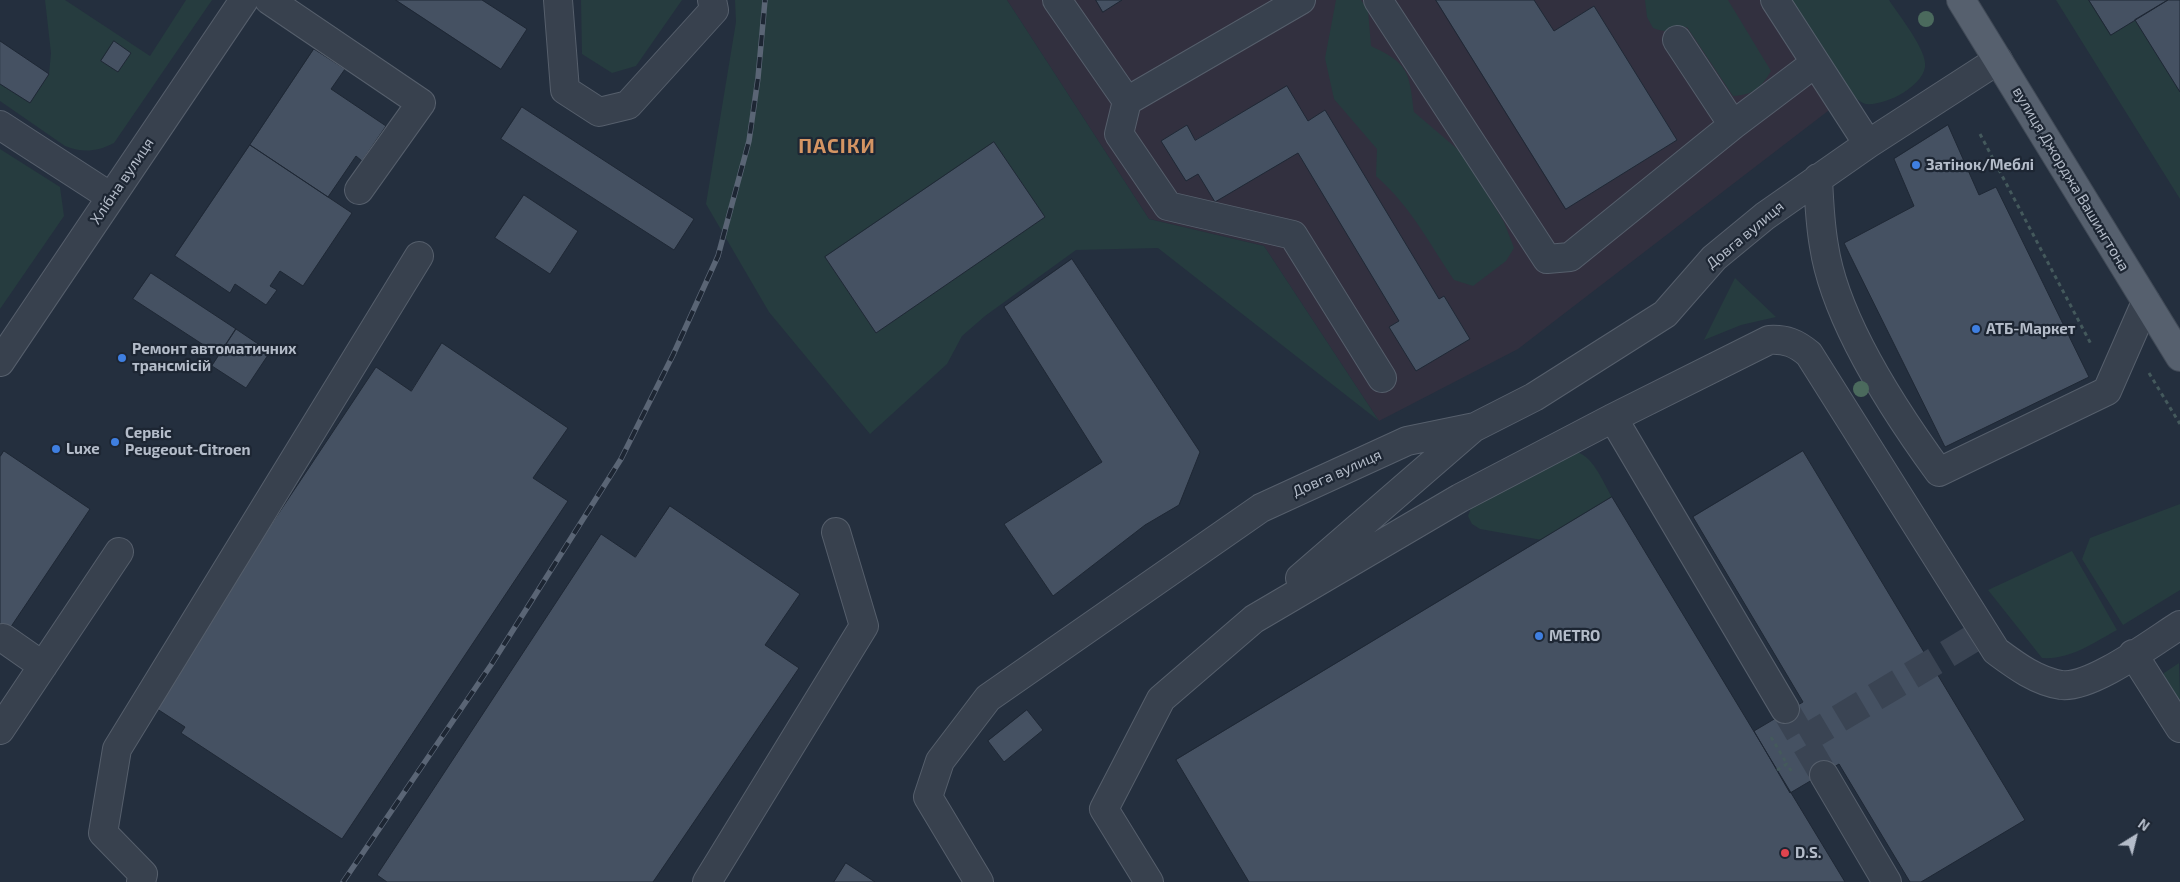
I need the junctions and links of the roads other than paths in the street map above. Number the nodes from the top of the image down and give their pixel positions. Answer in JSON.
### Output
{"nodes":[{"id":1,"x":244,"y":0,"type":"edge"},
{"id":2,"x":269,"y":0,"type":"edge"},
{"id":3,"x":558,"y":0,"type":"edge"},
{"id":4,"x":712,"y":0,"type":"edge"},
{"id":5,"x":1058,"y":0,"type":"edge"},
{"id":6,"x":1301,"y":0,"type":"edge"},
{"id":7,"x":1378,"y":0,"type":"edge"},
{"id":8,"x":1775,"y":0,"type":"edge"},
{"id":9,"x":1961,"y":0,"type":"edge"},
{"id":10,"x":1677,"y":40,"type":"dead end"},
{"id":11,"x":1998,"y":60,"type":"junction"},
{"id":12,"x":1815,"y":63,"type":"junction"},
{"id":13,"x":1127,"y":101,"type":"junction"},
{"id":14,"x":0,"y":125,"type":"edge"},
{"id":15,"x":1734,"y":125,"type":"junction"},
{"id":16,"x":1868,"y":144,"type":"junction"},
{"id":17,"x":1818,"y":178,"type":"junction"},
{"id":18,"x":359,"y":190,"type":"dead end"},
{"id":19,"x":111,"y":198,"type":"junction"},
{"id":20,"x":419,"y":256,"type":"dead end"},
{"id":21,"x":2146,"y":302,"type":"junction"},
{"id":22,"x":2180,"y":358,"type":"edge"},
{"id":23,"x":0,"y":362,"type":"edge"},
{"id":24,"x":1382,"y":378,"type":"dead end"},
{"id":25,"x":1613,"y":418,"type":"junction"},
{"id":26,"x":1475,"y":427,"type":"junction"},
{"id":27,"x":836,"y":532,"type":"dead end"},
{"id":28,"x":119,"y":552,"type":"dead end"},
{"id":29,"x":1254,"y":619,"type":"junction"},
{"id":30,"x":2180,"y":624,"type":"edge"},
{"id":31,"x":3,"y":638,"type":"dead end"},
{"id":32,"x":2133,"y":654,"type":"junction"},
{"id":33,"x":43,"y":666,"type":"junction"},
{"id":34,"x":1785,"y":709,"type":"tunnel mouth"},
{"id":35,"x":2180,"y":728,"type":"edge"},
{"id":36,"x":0,"y":730,"type":"edge"},
{"id":37,"x":1824,"y":775,"type":"tunnel mouth"},
{"id":38,"x":141,"y":882,"type":"edge"},
{"id":39,"x":707,"y":882,"type":"edge"},
{"id":40,"x":979,"y":882,"type":"edge"},
{"id":41,"x":1148,"y":882,"type":"edge"},
{"id":42,"x":1887,"y":882,"type":"edge"}],
"edges":[{"from":1,"to":19,"type":"street","name":"Хлібна вулиця"},
{"from":2,"to":18,"type":"street"},
{"from":3,"to":4,"type":"street"},
{"from":5,"to":13,"type":"street"},
{"from":6,"to":13,"type":"street"},
{"from":7,"to":15,"type":"street"},
{"from":8,"to":12,"type":"street"},
{"from":9,"to":11,"type":"main road","name":"вулиця Джорджа Вашингтона"},
{"from":10,"to":15,"type":"street"},
{"from":11,"to":16,"type":"street","name":"Довга вулиця"},
{"from":11,"to":21,"type":"main road","name":"вулиця Джорджа Вашингтона"},
{"from":12,"to":15,"type":"street"},
{"from":12,"to":16,"type":"street"},
{"from":13,"to":24,"type":"street"},
{"from":14,"to":19,"type":"street"},
{"from":16,"to":17,"type":"street","name":"Довга вулиця"},
{"from":17,"to":21,"type":"street"},
{"from":17,"to":26,"type":"street","name":"Довга вулиця"},
{"from":19,"to":23,"type":"street","name":"Хлібна вулиця"},
{"from":20,"to":38,"type":"street"},
{"from":21,"to":22,"type":"main road","name":"вулиця Джорджа Вашингтона"},
{"from":25,"to":29,"type":"street"},
{"from":25,"to":32,"type":"street"},
{"from":25,"to":34,"type":"street"},
{"from":26,"to":29,"type":"street"},
{"from":26,"to":40,"type":"street","name":"Довга вулиця"},
{"from":27,"to":39,"type":"street"},
{"from":28,"to":33,"type":"street"},
{"from":29,"to":41,"type":"street"},
{"from":30,"to":32,"type":"street"},
{"from":31,"to":33,"type":"street"},
{"from":32,"to":35,"type":"street"},
{"from":33,"to":36,"type":"street"},
{"from":37,"to":42,"type":"street"}]}
